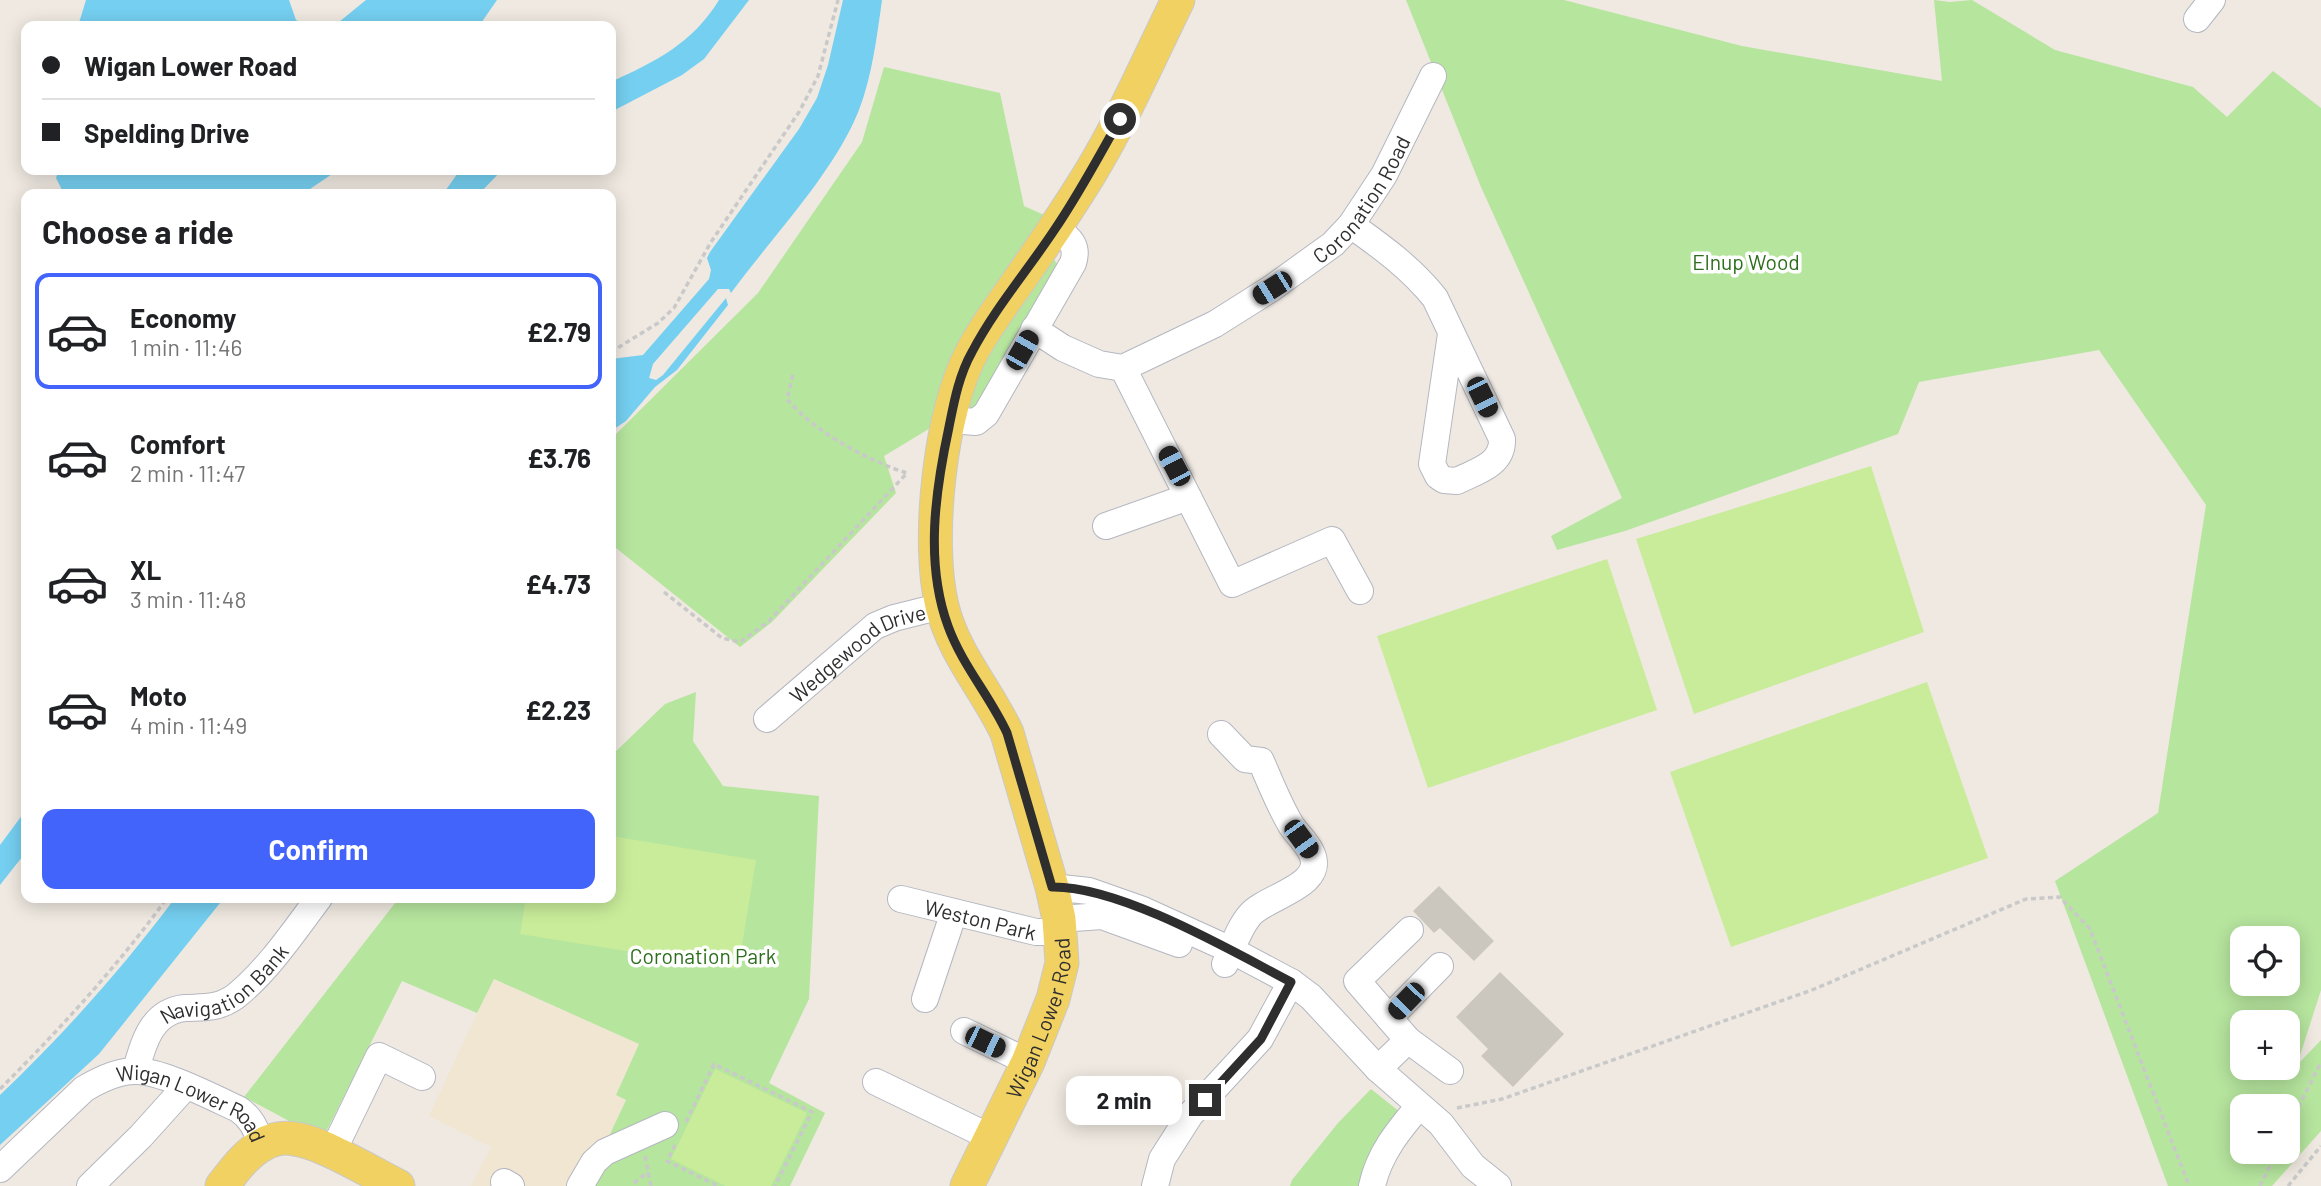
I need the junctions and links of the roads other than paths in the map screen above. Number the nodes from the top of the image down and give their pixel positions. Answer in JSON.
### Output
{"nodes":[{"id":1,"x":1178,"y":0,"type":"edge"},
{"id":2,"x":1433,"y":76,"type":"dead end"},
{"id":3,"x":1351,"y":225,"type":"junction"},
{"id":4,"x":1056,"y":228,"type":"junction"},
{"id":5,"x":1034,"y":329,"type":"junction"},
{"id":6,"x":1451,"y":334,"type":"junction"},
{"id":7,"x":1124,"y":368,"type":"junction"},
{"id":8,"x":950,"y":420,"type":"junction"},
{"id":9,"x":1188,"y":498,"type":"junction"},
{"id":10,"x":1105,"y":526,"type":"dead end"},
{"id":11,"x":1360,"y":591,"type":"dead end"},
{"id":12,"x":942,"y":606,"type":"junction"},
{"id":13,"x":778,"y":717,"type":"dead end"},
{"id":14,"x":1220,"y":734,"type":"dead end"},
{"id":15,"x":1052,"y":887,"type":"junction"},
{"id":16,"x":901,"y":900,"type":"dead end"},
{"id":17,"x":315,"y":903,"type":"edge"},
{"id":18,"x":954,"y":912,"type":"junction"},
{"id":19,"x":1059,"y":926,"type":"junction"},
{"id":20,"x":1410,"y":930,"type":"dead end"},
{"id":21,"x":1228,"y":957,"type":"junction"},
{"id":22,"x":1440,"y":966,"type":"dead end"},
{"id":23,"x":1288,"y":989,"type":"junction"},
{"id":24,"x":925,"y":999,"type":"dead end"},
{"id":25,"x":1389,"y":1018,"type":"junction"},
{"id":26,"x":964,"y":1031,"type":"dead end"},
{"id":27,"x":1408,"y":1040,"type":"junction"},
{"id":28,"x":1027,"y":1062,"type":"junction"},
{"id":29,"x":1378,"y":1069,"type":"junction"},
{"id":30,"x":136,"y":1070,"type":"junction"},
{"id":31,"x":1450,"y":1071,"type":"dead end"},
{"id":32,"x":422,"y":1077,"type":"dead end"},
{"id":33,"x":876,"y":1082,"type":"dead end"},
{"id":34,"x":186,"y":1086,"type":"junction"},
{"id":35,"x":1419,"y":1106,"type":"junction"},
{"id":36,"x":677,"y":1127,"type":"road end"},
{"id":37,"x":990,"y":1137,"type":"junction"},
{"id":38,"x":262,"y":1145,"type":"junction"},
{"id":39,"x":332,"y":1153,"type":"junction"},
{"id":40,"x":0,"y":1169,"type":"edge"},
{"id":41,"x":90,"y":1186,"type":"edge"},
{"id":42,"x":222,"y":1186,"type":"edge"},
{"id":43,"x":398,"y":1186,"type":"edge"},
{"id":44,"x":579,"y":1186,"type":"edge"},
{"id":45,"x":967,"y":1186,"type":"edge"},
{"id":46,"x":1155,"y":1186,"type":"edge"},
{"id":47,"x":1372,"y":1186,"type":"edge"},
{"id":48,"x":1498,"y":1186,"type":"edge"}],
"edges":[{"from":1,"to":4,"type":"main road","name":"Wigan Lower Road"},
{"from":2,"to":3,"type":"street","name":"Coronation Road"},
{"from":3,"to":6,"type":"street"},
{"from":3,"to":7,"type":"street","name":"Coronation Road"},
{"from":4,"to":5,"type":"street"},
{"from":4,"to":8,"type":"main road","name":"Wigan Lower Road"},
{"from":5,"to":7,"type":"street"},
{"from":5,"to":8,"type":"street"},
{"from":6,"to":6,"type":"street"},
{"from":7,"to":9,"type":"street"},
{"from":8,"to":12,"type":"main road","name":"Wigan Lower Road"},
{"from":9,"to":10,"type":"street"},
{"from":9,"to":11,"type":"street"},
{"from":12,"to":13,"type":"street","name":"Wedgewood Drive"},
{"from":12,"to":15,"type":"main road","name":"Wigan Lower Road"},
{"from":14,"to":21,"type":"street"},
{"from":15,"to":19,"type":"main road","name":"Wigan Lower Road"},
{"from":15,"to":21,"type":"street"},
{"from":16,"to":18,"type":"street","name":"Weston Park"},
{"from":17,"to":30,"type":"street","name":"Navigation Bank"},
{"from":18,"to":19,"type":"street","name":"Weston Park"},
{"from":18,"to":24,"type":"street"},
{"from":19,"to":21,"type":"street","name":"Weston Park"},
{"from":19,"to":28,"type":"main road","name":"Wigan Lower Road"},
{"from":20,"to":25,"type":"street"},
{"from":21,"to":23,"type":"street"},
{"from":22,"to":25,"type":"street"},
{"from":23,"to":29,"type":"street"},
{"from":23,"to":46,"type":"street"},
{"from":25,"to":27,"type":"street"},
{"from":26,"to":28,"type":"street"},
{"from":27,"to":29,"type":"street"},
{"from":27,"to":31,"type":"street"},
{"from":28,"to":37,"type":"main road","name":"Wigan Lower Road"},
{"from":29,"to":35,"type":"street"},
{"from":30,"to":34,"type":"street","name":"Wigan Lower Road"},
{"from":30,"to":40,"type":"street","name":"Wigan Lower Road"},
{"from":32,"to":39,"type":"street"},
{"from":33,"to":37,"type":"street"},
{"from":34,"to":38,"type":"street","name":"Wigan Lower Road"},
{"from":34,"to":41,"type":"street"},
{"from":35,"to":47,"type":"street"},
{"from":35,"to":48,"type":"street"},
{"from":36,"to":44,"type":"street"},
{"from":37,"to":45,"type":"main road","name":"Wigan Lower Road"},
{"from":38,"to":39,"type":"main road","name":"Wigan Lower Road"},
{"from":38,"to":42,"type":"main road"},
{"from":39,"to":43,"type":"main road","name":"Wigan Lower Road"}]}
